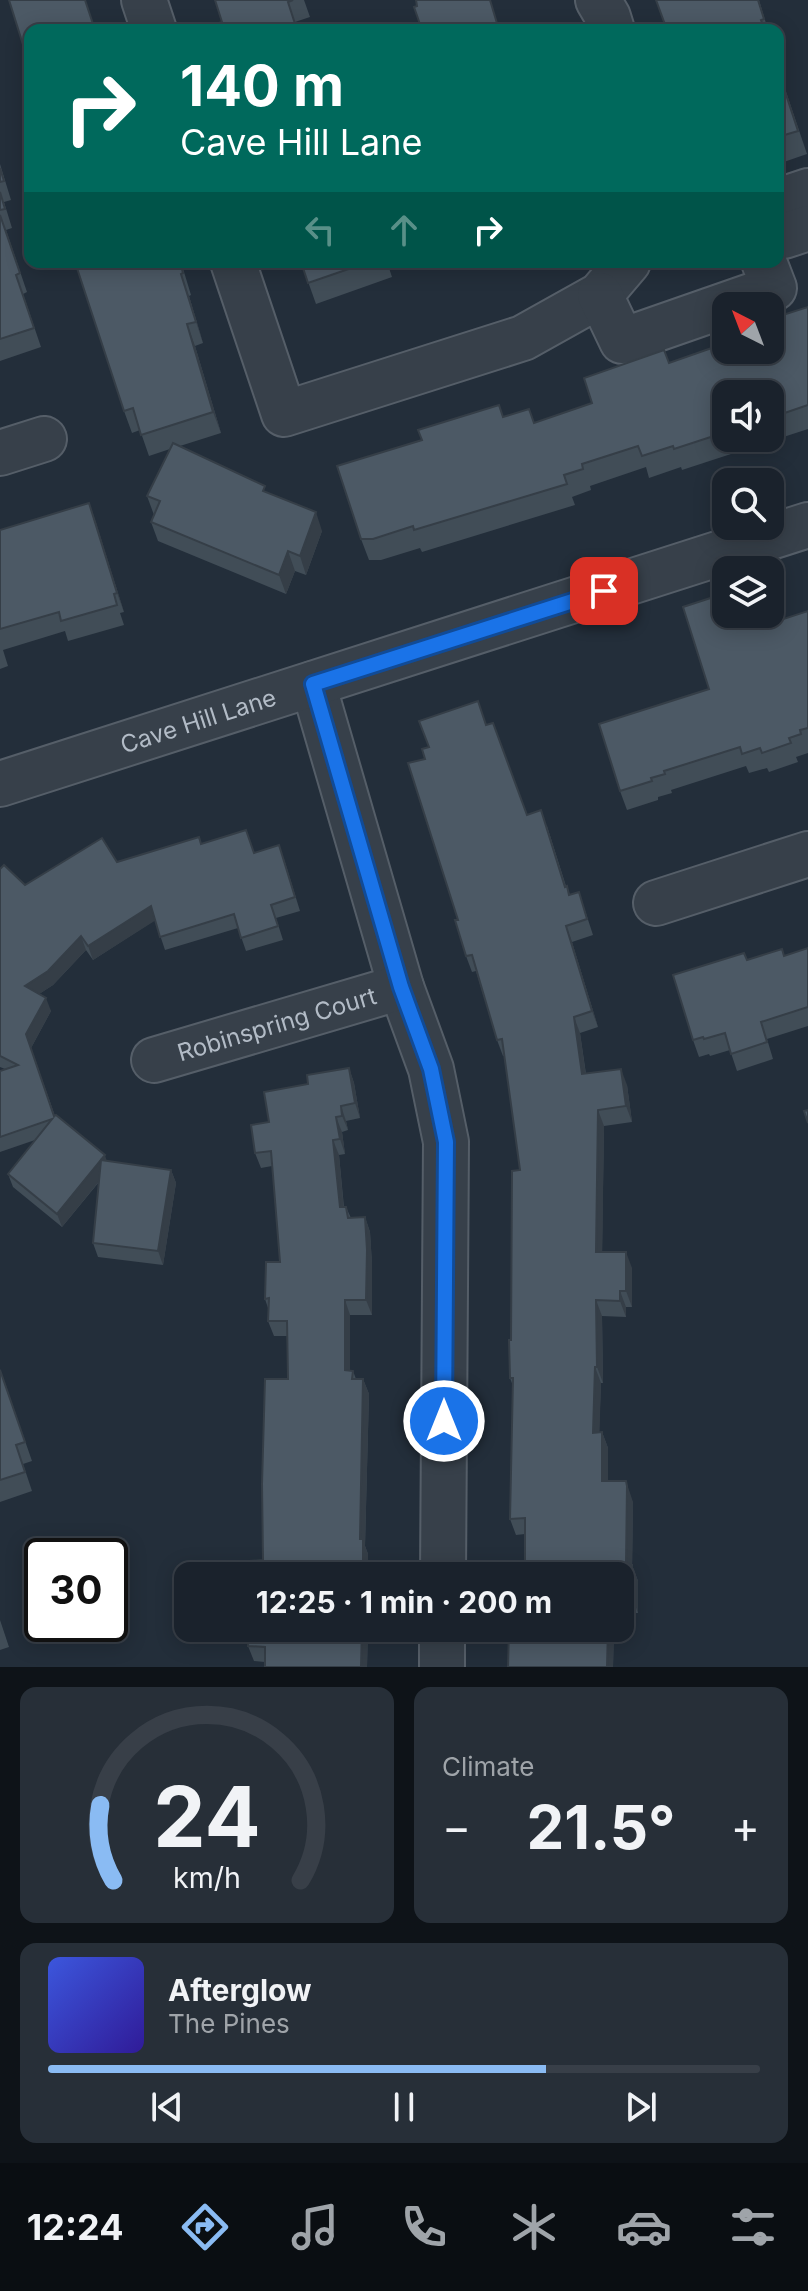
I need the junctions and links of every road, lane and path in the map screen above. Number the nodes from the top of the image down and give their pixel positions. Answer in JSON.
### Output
{"nodes":[{"id":1,"x":144,"y":0,"type":"edge"},
{"id":2,"x":598,"y":0,"type":"edge"},
{"id":3,"x":152,"y":24,"type":"edge"},
{"id":4,"x":610,"y":24,"type":"edge"},
{"id":5,"x":808,"y":191,"type":"edge"},
{"id":6,"x":784,"y":199,"type":"edge"},
{"id":7,"x":808,"y":228,"type":"edge"},
{"id":8,"x":784,"y":236,"type":"edge"},
{"id":9,"x":235,"y":268,"type":"edge"},
{"id":10,"x":623,"y":268,"type":"edge"},
{"id":11,"x":766,"y":268,"type":"edge"},
{"id":12,"x":600,"y":295,"type":"junction"},
{"id":13,"x":44,"y":439,"type":"dead end"},
{"id":14,"x":0,"y":453,"type":"edge"},
{"id":15,"x":808,"y":525,"type":"edge"},
{"id":16,"x":313,"y":684,"type":"junction"},
{"id":17,"x":0,"y":784,"type":"edge"},
{"id":18,"x":808,"y":854,"type":"edge"},
{"id":19,"x":656,"y":903,"type":"dead end"},
{"id":20,"x":401,"y":987,"type":"junction"},
{"id":21,"x":154,"y":1060,"type":"dead end"},
{"id":22,"x":443,"y":1562,"type":"edge"},
{"id":23,"x":442,"y":1642,"type":"edge"},
{"id":24,"x":442,"y":1667,"type":"edge"}],
"edges":[{"from":1,"to":3,"type":"street"},
{"from":2,"to":4,"type":"street"},
{"from":5,"to":6,"type":"street"},
{"from":7,"to":8,"type":"street"},
{"from":9,"to":12,"type":"street"},
{"from":10,"to":12,"type":"street"},
{"from":11,"to":12,"type":"street"},
{"from":13,"to":14,"type":"street"},
{"from":15,"to":16,"type":"street","name":"Cave Hill Lane"},
{"from":16,"to":17,"type":"street","name":"Cave Hill Lane"},
{"from":16,"to":20,"type":"street"},
{"from":18,"to":19,"type":"street"},
{"from":20,"to":21,"type":"street","name":"Robinspring Court"},
{"from":20,"to":22,"type":"street"},
{"from":23,"to":24,"type":"street"}]}
